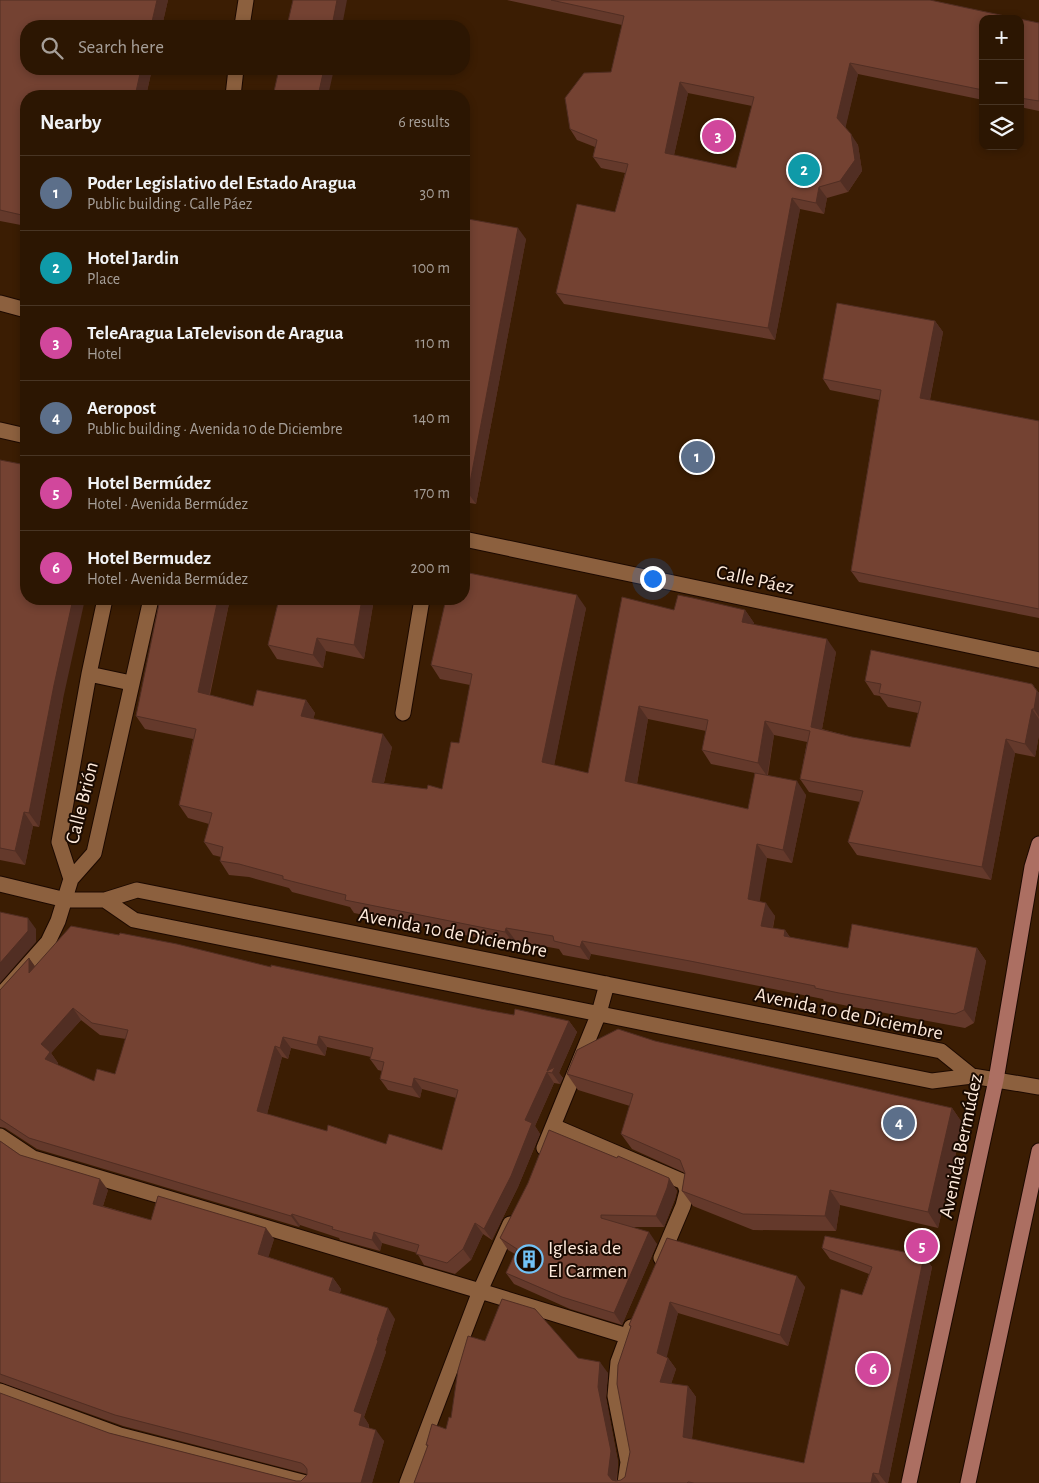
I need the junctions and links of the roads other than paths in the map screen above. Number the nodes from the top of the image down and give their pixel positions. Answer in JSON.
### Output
{"nodes":[{"id":1,"x":246,"y":0,"type":"edge"},
{"id":2,"x":243,"y":20,"type":"edge"},
{"id":3,"x":235,"y":75,"type":"edge"},
{"id":4,"x":234,"y":90,"type":"edge"},
{"id":5,"x":0,"y":303,"type":"edge"},
{"id":6,"x":20,"y":308,"type":"edge"},
{"id":7,"x":0,"y":430,"type":"edge"},
{"id":8,"x":20,"y":435,"type":"edge"},
{"id":9,"x":470,"y":540,"type":"edge"},
{"id":10,"x":104,"y":605,"type":"edge"},
{"id":11,"x":150,"y":605,"type":"edge"},
{"id":12,"x":421,"y":605,"type":"edge"},
{"id":13,"x":1039,"y":660,"type":"edge"},
{"id":14,"x":89,"y":674,"type":"junction"},
{"id":15,"x":131,"y":683,"type":"junction"},
{"id":16,"x":403,"y":713,"type":"dead end"},
{"id":17,"x":1039,"y":844,"type":"edge"},
{"id":18,"x":71,"y":879,"type":"junction"},
{"id":19,"x":0,"y":884,"type":"edge"},
{"id":20,"x":66,"y":900,"type":"junction"},
{"id":21,"x":105,"y":900,"type":"junction"},
{"id":22,"x":607,"y":984,"type":"junction"},
{"id":23,"x":0,"y":996,"type":"edge"},
{"id":24,"x":600,"y":1013,"type":"junction"},
{"id":25,"x":972,"y":1076,"type":"junction"},
{"id":26,"x":996,"y":1080,"type":"junction"},
{"id":27,"x":1039,"y":1088,"type":"edge"},
{"id":28,"x":553,"y":1126,"type":"junction"},
{"id":29,"x":0,"y":1136,"type":"edge"},
{"id":30,"x":1039,"y":1151,"type":"edge"},
{"id":31,"x":538,"y":1163,"type":"edge"},
{"id":32,"x":515,"y":1214,"type":"edge"},
{"id":33,"x":654,"y":1276,"type":"edge"},
{"id":34,"x":480,"y":1290,"type":"junction"},
{"id":35,"x":639,"y":1310,"type":"edge"},
{"id":36,"x":627,"y":1336,"type":"junction"},
{"id":37,"x":0,"y":1391,"type":"edge"},
{"id":38,"x":306,"y":1483,"type":"edge"},
{"id":39,"x":407,"y":1483,"type":"edge"},
{"id":40,"x":625,"y":1483,"type":"edge"},
{"id":41,"x":909,"y":1483,"type":"edge"},
{"id":42,"x":968,"y":1483,"type":"edge"}],
"edges":[{"from":1,"to":2,"type":"street"},
{"from":3,"to":4,"type":"street"},
{"from":5,"to":6,"type":"street"},
{"from":7,"to":8,"type":"street"},
{"from":9,"to":13,"type":"street","name":"Calle Páez"},
{"from":10,"to":14,"type":"street","name":"Calle Brión"},
{"from":11,"to":15,"type":"street","name":"Calle Brión"},
{"from":12,"to":16,"type":"street"},
{"from":14,"to":15,"type":"street"},
{"from":14,"to":18,"type":"street","name":"Calle Brión"},
{"from":15,"to":18,"type":"street","name":"Calle Brión"},
{"from":17,"to":26,"type":"street","name":"Avenida Bermúdez"},
{"from":18,"to":20,"type":"street"},
{"from":19,"to":20,"type":"street","name":"Avenida 10 de Diciembre"},
{"from":20,"to":21,"type":"street","name":"Avenida 10 de Diciembre"},
{"from":20,"to":23,"type":"street"},
{"from":21,"to":22,"type":"street","name":"Avenida 10 de Diciembre"},
{"from":21,"to":24,"type":"street"},
{"from":22,"to":24,"type":"street"},
{"from":22,"to":25,"type":"street","name":"Avenida 10 de Diciembre"},
{"from":24,"to":25,"type":"street"},
{"from":24,"to":28,"type":"street"},
{"from":25,"to":26,"type":"street"},
{"from":26,"to":27,"type":"street"},
{"from":26,"to":41,"type":"street","name":"Avenida Bermúdez"},
{"from":28,"to":31,"type":"street"},
{"from":28,"to":33,"type":"street"},
{"from":29,"to":34,"type":"street"},
{"from":30,"to":42,"type":"street"},
{"from":32,"to":34,"type":"street"},
{"from":34,"to":36,"type":"street"},
{"from":34,"to":39,"type":"street"},
{"from":35,"to":36,"type":"street"},
{"from":36,"to":40,"type":"street"},
{"from":37,"to":38,"type":"street"}]}
